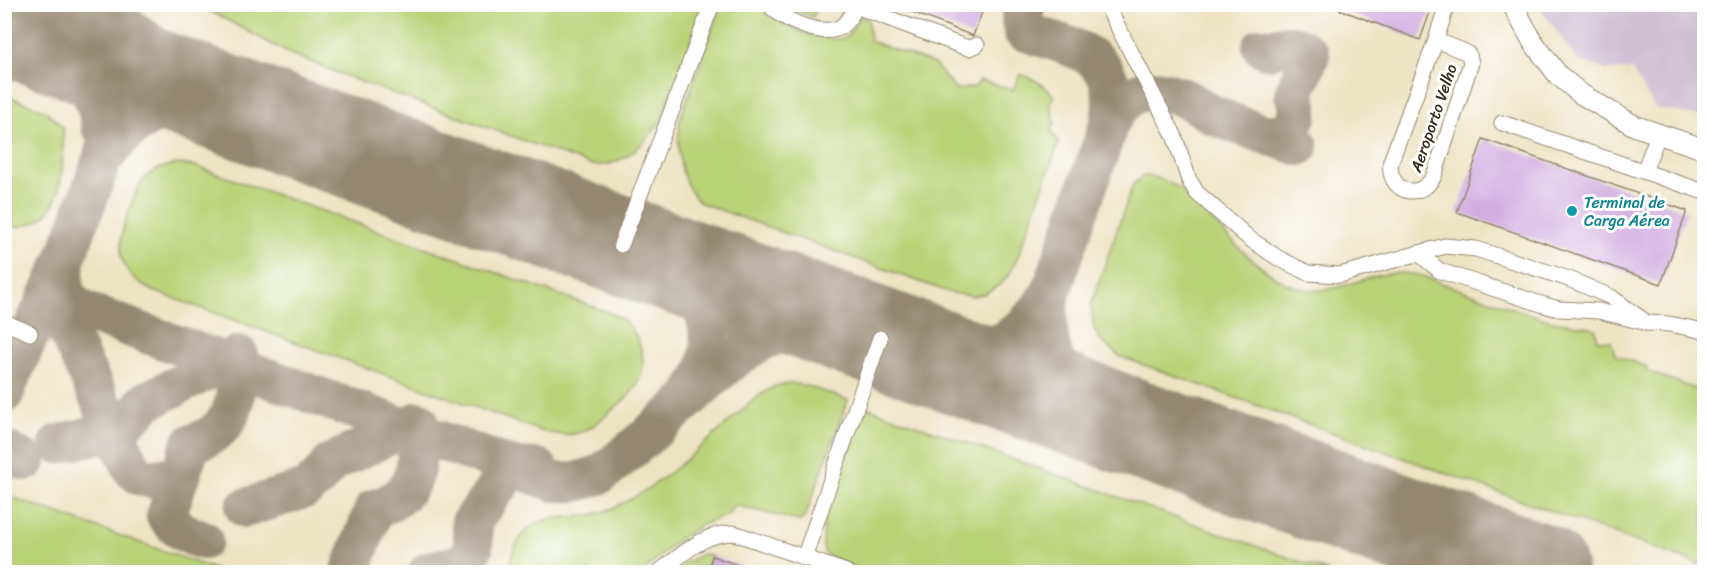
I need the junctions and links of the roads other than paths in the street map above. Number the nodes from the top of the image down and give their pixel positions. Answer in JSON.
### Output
{"nodes":[{"id":1,"x":712,"y":4,"type":"edge"},
{"id":2,"x":769,"y":4,"type":"edge"},
{"id":3,"x":1106,"y":4,"type":"edge"},
{"id":4,"x":1447,"y":4,"type":"edge"},
{"id":5,"x":1512,"y":4,"type":"edge"},
{"id":6,"x":1436,"y":40,"type":"junction"},
{"id":7,"x":978,"y":45,"type":"dead end"},
{"id":8,"x":1502,"y":123,"type":"dead end"},
{"id":9,"x":1659,"y":133,"type":"junction"},
{"id":10,"x":1704,"y":149,"type":"edge"},
{"id":11,"x":1644,"y":171,"type":"junction"},
{"id":12,"x":1704,"y":192,"type":"edge"},
{"id":13,"x":621,"y":245,"type":"dead end"},
{"id":14,"x":1418,"y":253,"type":"junction"},
{"id":15,"x":4,"y":322,"type":"edge"},
{"id":16,"x":1647,"y":323,"type":"junction"},
{"id":17,"x":1704,"y":331,"type":"edge"},
{"id":18,"x":30,"y":333,"type":"dead end"},
{"id":19,"x":880,"y":338,"type":"dead end"},
{"id":20,"x":804,"y":558,"type":"junction"},
{"id":21,"x":659,"y":573,"type":"edge"},
{"id":22,"x":846,"y":573,"type":"edge"}],
"edges":[{"from":1,"to":13,"type":"lane"},
{"from":2,"to":7,"type":"lane"},
{"from":3,"to":14,"type":"lane"},
{"from":4,"to":6,"type":"lane","name":"Aeroporto Velho"},
{"from":5,"to":9,"type":"main road"},
{"from":6,"to":6,"type":"lane","name":"Aeroporto Velho"},
{"from":8,"to":11,"type":"lane"},
{"from":9,"to":10,"type":"main road"},
{"from":9,"to":11,"type":"lane"},
{"from":11,"to":12,"type":"lane"},
{"from":14,"to":16,"type":"lane"},
{"from":14,"to":16,"type":"lane"},
{"from":15,"to":18,"type":"lane"},
{"from":16,"to":17,"type":"lane"},
{"from":19,"to":20,"type":"lane"},
{"from":20,"to":21,"type":"lane"},
{"from":20,"to":22,"type":"lane"}]}
